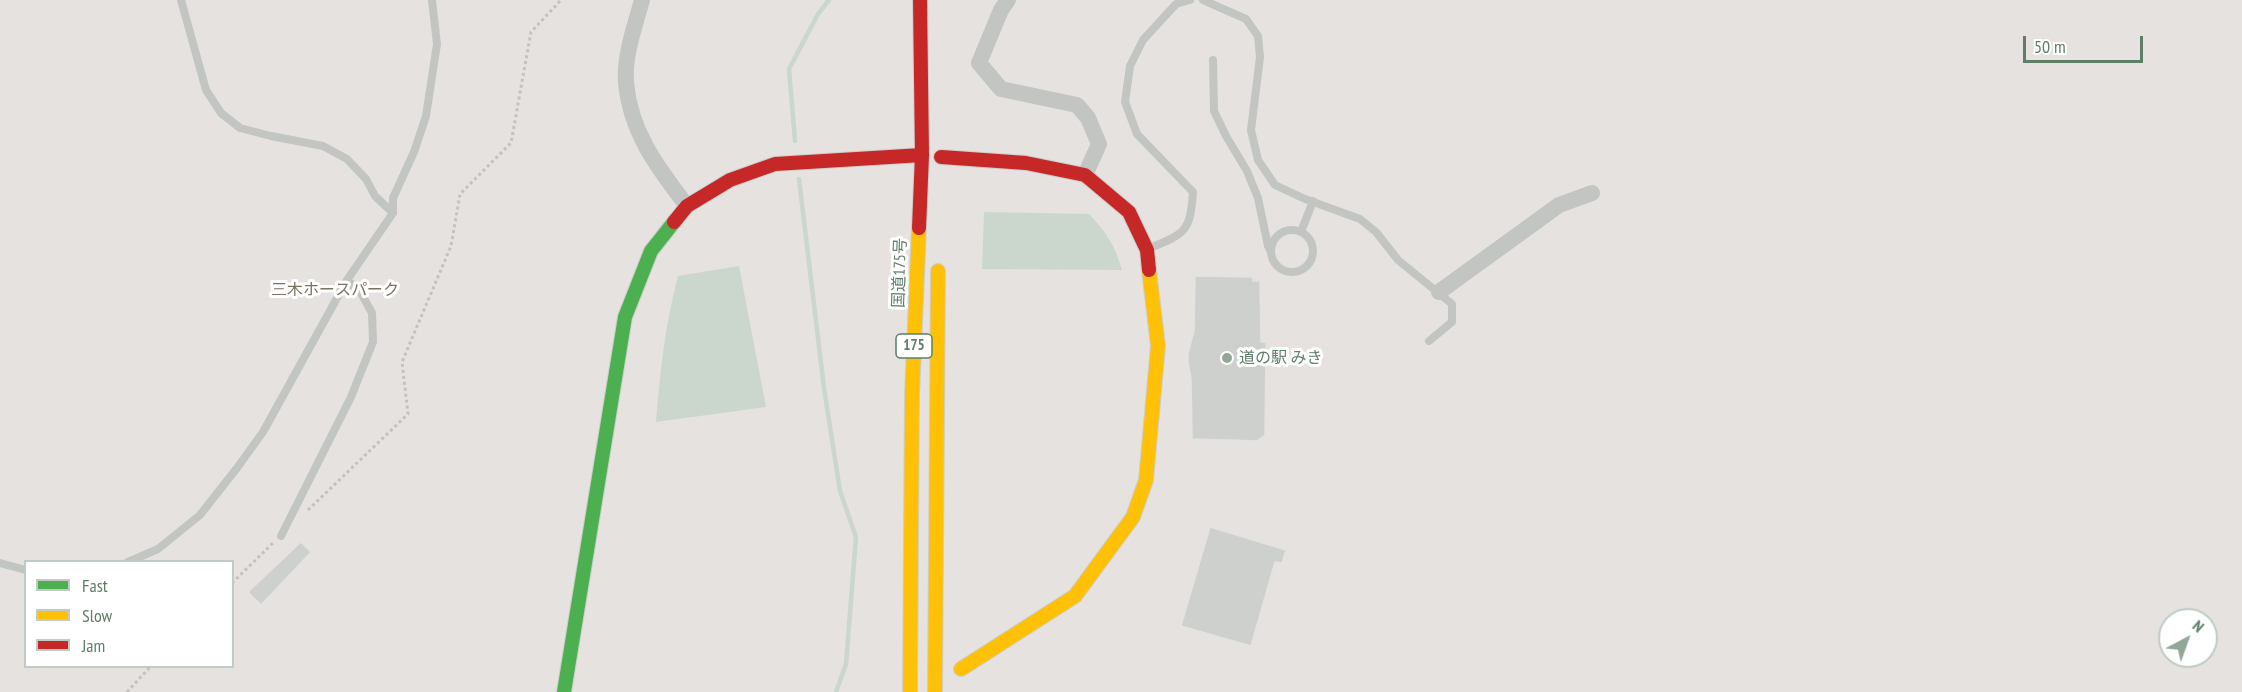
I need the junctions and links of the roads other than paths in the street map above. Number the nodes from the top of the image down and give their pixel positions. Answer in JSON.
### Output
{"nodes":[{"id":1,"x":181,"y":0,"type":"edge"},
{"id":2,"x":432,"y":0,"type":"edge"},
{"id":3,"x":642,"y":0,"type":"edge"},
{"id":4,"x":920,"y":0,"type":"edge"},
{"id":5,"x":1008,"y":0,"type":"edge"},
{"id":6,"x":1190,"y":0,"type":"edge"},
{"id":7,"x":1203,"y":0,"type":"edge"},
{"id":8,"x":1213,"y":60,"type":"dead end"},
{"id":9,"x":922,"y":155,"type":"junction"},
{"id":10,"x":940,"y":157,"type":"dead end"},
{"id":11,"x":1085,"y":176,"type":"junction"},
{"id":12,"x":1592,"y":192,"type":"dead end"},
{"id":13,"x":1312,"y":201,"type":"junction"},
{"id":14,"x":687,"y":206,"type":"junction"},
{"id":15,"x":393,"y":213,"type":"junction"},
{"id":16,"x":1301,"y":232,"type":"junction"},
{"id":17,"x":1147,"y":250,"type":"junction"},
{"id":18,"x":1271,"y":252,"type":"junction"},
{"id":19,"x":938,"y":262,"type":"dead end"},
{"id":20,"x":347,"y":280,"type":"junction"},
{"id":21,"x":1438,"y":292,"type":"junction"},
{"id":22,"x":1429,"y":340,"type":"dead end"},
{"id":23,"x":281,"y":536,"type":"road end"},
{"id":24,"x":130,"y":560,"type":"edge"},
{"id":25,"x":0,"y":563,"type":"edge"},
{"id":26,"x":24,"y":569,"type":"edge"},
{"id":27,"x":962,"y":669,"type":"dead end"},
{"id":28,"x":564,"y":692,"type":"edge"},
{"id":29,"x":910,"y":692,"type":"edge"},
{"id":30,"x":935,"y":692,"type":"edge"}],
"edges":[{"from":1,"to":15,"type":"lane"},
{"from":2,"to":15,"type":"lane"},
{"from":3,"to":14,"type":"street"},
{"from":4,"to":9,"type":"main road","name":"国道175号","number":"175"},
{"from":5,"to":11,"type":"street"},
{"from":6,"to":17,"type":"lane"},
{"from":7,"to":13,"type":"lane"},
{"from":8,"to":18,"type":"lane"},
{"from":9,"to":14,"type":"main road"},
{"from":9,"to":29,"type":"main road","name":"国道175号","number":"175"},
{"from":10,"to":11,"type":"main road"},
{"from":11,"to":17,"type":"main road"},
{"from":12,"to":21,"type":"street"},
{"from":13,"to":16,"type":"lane"},
{"from":13,"to":21,"type":"lane"},
{"from":14,"to":28,"type":"main road"},
{"from":15,"to":20,"type":"lane"},
{"from":16,"to":18,"type":"lane"},
{"from":16,"to":18,"type":"lane"},
{"from":17,"to":27,"type":"main road"},
{"from":19,"to":30,"type":"main road","number":"175"},
{"from":20,"to":23,"type":"lane"},
{"from":20,"to":24,"type":"lane"},
{"from":21,"to":22,"type":"lane"},
{"from":25,"to":26,"type":"lane"}]}
